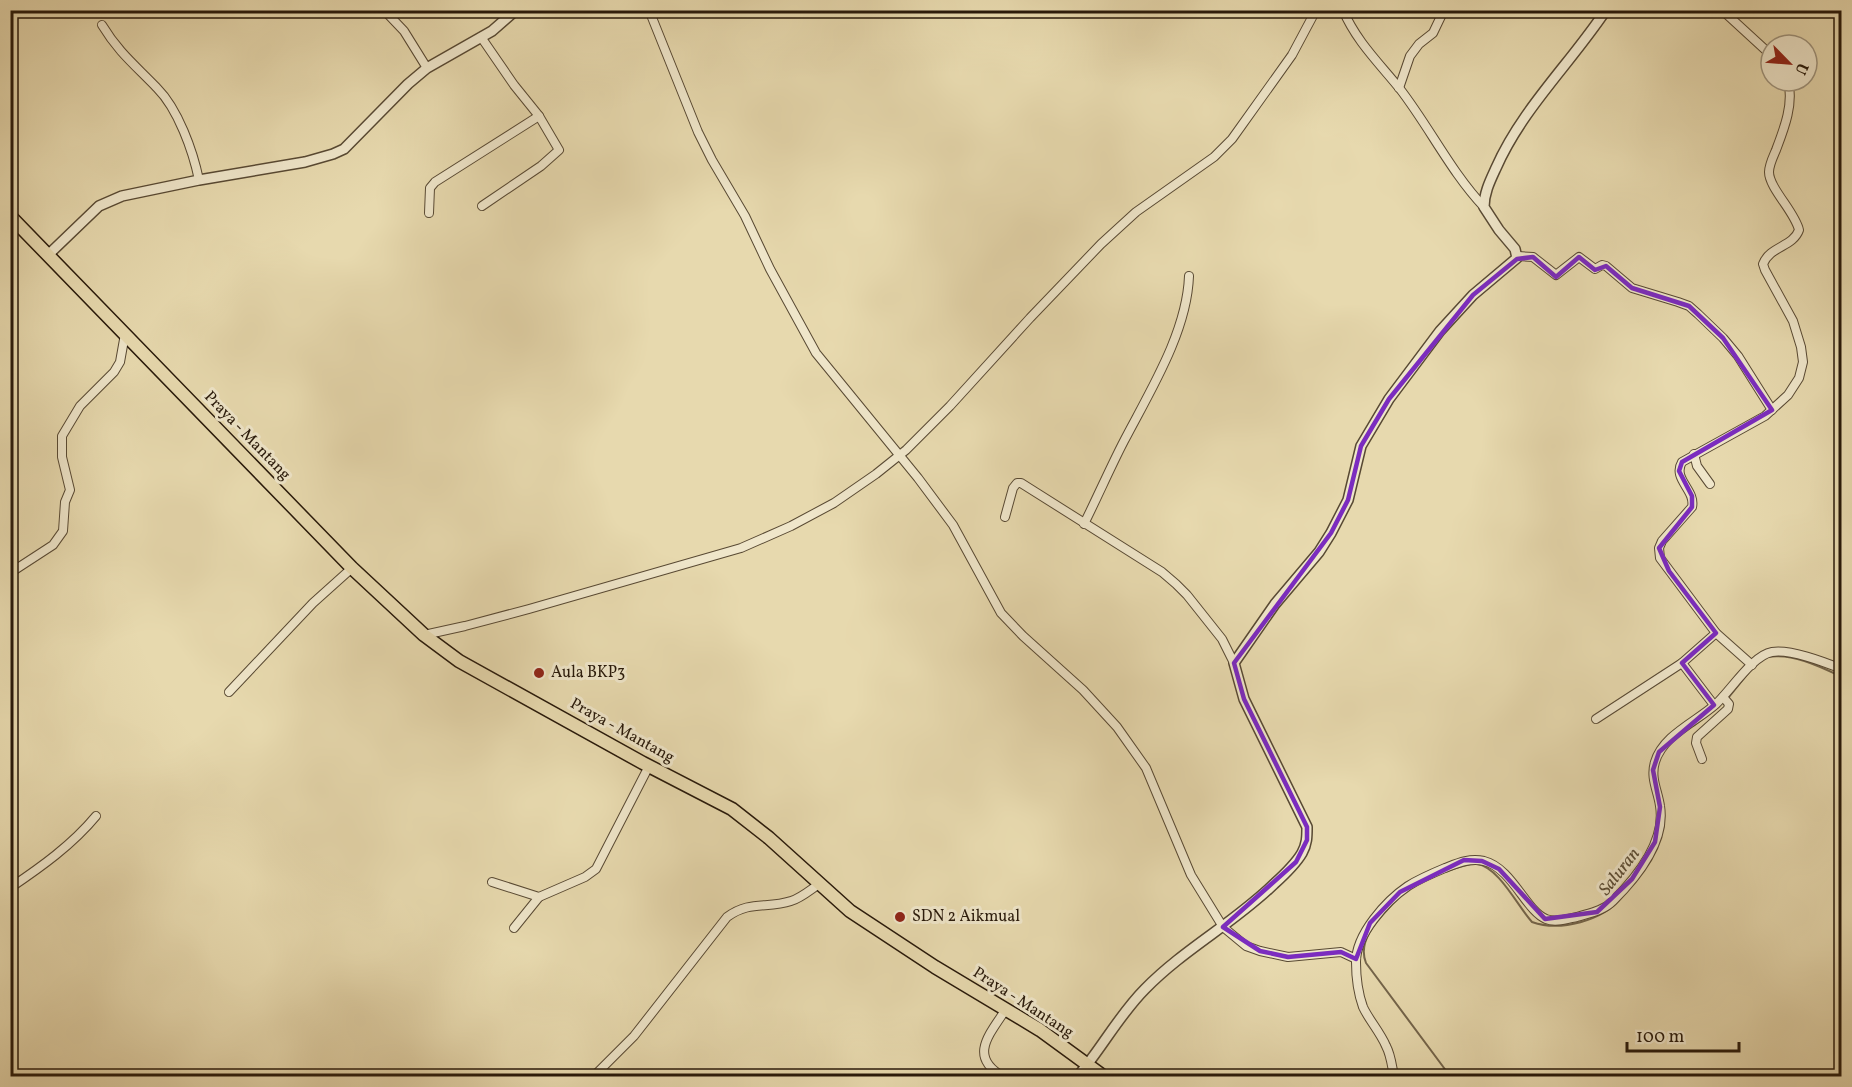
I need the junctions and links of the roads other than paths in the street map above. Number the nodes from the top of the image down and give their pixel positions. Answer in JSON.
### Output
{"nodes":[{"id":1,"x":384,"y":10,"type":"edge"},
{"id":2,"x":516,"y":10,"type":"edge"},
{"id":3,"x":650,"y":10,"type":"edge"},
{"id":4,"x":1316,"y":10,"type":"edge"},
{"id":5,"x":1343,"y":10,"type":"edge"},
{"id":6,"x":1444,"y":10,"type":"edge"},
{"id":7,"x":1606,"y":10,"type":"edge"},
{"id":8,"x":1722,"y":10,"type":"edge"},
{"id":9,"x":102,"y":25,"type":"dead end"},
{"id":10,"x":482,"y":37,"type":"junction"},
{"id":11,"x":1759,"y":44,"type":"edge"},
{"id":12,"x":427,"y":68,"type":"junction"},
{"id":13,"x":1399,"y":88,"type":"junction"},
{"id":14,"x":1788,"y":93,"type":"edge"},
{"id":15,"x":539,"y":116,"type":"junction"},
{"id":16,"x":200,"y":180,"type":"junction"},
{"id":17,"x":482,"y":206,"type":"dead end"},
{"id":18,"x":1484,"y":207,"type":"junction"},
{"id":19,"x":429,"y":213,"type":"dead end"},
{"id":20,"x":10,"y":216,"type":"edge"},
{"id":21,"x":48,"y":255,"type":"junction"},
{"id":22,"x":1518,"y":255,"type":"junction"},
{"id":23,"x":1189,"y":276,"type":"dead end"},
{"id":24,"x":125,"y":334,"type":"junction"},
{"id":25,"x":1772,"y":410,"type":"junction"},
{"id":26,"x":1694,"y":454,"type":"junction"},
{"id":27,"x":899,"y":456,"type":"junction"},
{"id":28,"x":1710,"y":484,"type":"dead end"},
{"id":29,"x":1005,"y":517,"type":"dead end"},
{"id":30,"x":1084,"y":524,"type":"junction"},
{"id":31,"x":352,"y":568,"type":"junction"},
{"id":32,"x":10,"y":573,"type":"edge"},
{"id":33,"x":1716,"y":633,"type":"junction"},
{"id":34,"x":424,"y":635,"type":"junction"},
{"id":35,"x":1234,"y":663,"type":"junction"},
{"id":36,"x":1682,"y":663,"type":"junction"},
{"id":37,"x":1752,"y":665,"type":"junction"},
{"id":38,"x":1842,"y":669,"type":"edge"},
{"id":39,"x":229,"y":692,"type":"dead end"},
{"id":40,"x":1726,"y":700,"type":"junction"},
{"id":41,"x":1714,"y":705,"type":"junction"},
{"id":42,"x":1596,"y":719,"type":"dead end"},
{"id":43,"x":1702,"y":759,"type":"dead end"},
{"id":44,"x":649,"y":766,"type":"junction"},
{"id":45,"x":96,"y":816,"type":"dead end"},
{"id":46,"x":492,"y":882,"type":"dead end"},
{"id":47,"x":819,"y":884,"type":"junction"},
{"id":48,"x":10,"y":888,"type":"edge"},
{"id":49,"x":539,"y":897,"type":"junction"},
{"id":50,"x":1223,"y":927,"type":"junction"},
{"id":51,"x":514,"y":928,"type":"dead end"},
{"id":52,"x":1356,"y":959,"type":"junction"},
{"id":53,"x":10,"y":995,"type":"edge"},
{"id":54,"x":10,"y":1003,"type":"edge"},
{"id":55,"x":1006,"y":1009,"type":"junction"},
{"id":56,"x":1088,"y":1066,"type":"junction"},
{"id":57,"x":594,"y":1077,"type":"edge"},
{"id":58,"x":1002,"y":1077,"type":"edge"},
{"id":59,"x":1078,"y":1077,"type":"edge"},
{"id":60,"x":1103,"y":1077,"type":"edge"},
{"id":61,"x":1394,"y":1077,"type":"edge"}],
"edges":[{"from":1,"to":12,"type":"street"},
{"from":2,"to":10,"type":"street"},
{"from":3,"to":27,"type":"street"},
{"from":4,"to":27,"type":"street"},
{"from":5,"to":13,"type":"street"},
{"from":6,"to":13,"type":"street"},
{"from":7,"to":18,"type":"street"},
{"from":8,"to":11,"type":"street"},
{"from":9,"to":16,"type":"street"},
{"from":10,"to":12,"type":"street"},
{"from":10,"to":15,"type":"street"},
{"from":12,"to":16,"type":"street"},
{"from":13,"to":18,"type":"street"},
{"from":14,"to":25,"type":"street"},
{"from":15,"to":17,"type":"street"},
{"from":15,"to":19,"type":"street"},
{"from":16,"to":21,"type":"street"},
{"from":18,"to":22,"type":"street"},
{"from":20,"to":21,"type":"main road","name":"Praya - Mantang"},
{"from":21,"to":24,"type":"main road","name":"Praya - Mantang"},
{"from":22,"to":25,"type":"street"},
{"from":22,"to":35,"type":"street"},
{"from":23,"to":30,"type":"street"},
{"from":24,"to":31,"type":"main road","name":"Praya - Mantang"},
{"from":24,"to":32,"type":"street"},
{"from":25,"to":26,"type":"street"},
{"from":26,"to":28,"type":"street"},
{"from":26,"to":33,"type":"street"},
{"from":27,"to":34,"type":"street"},
{"from":27,"to":50,"type":"street"},
{"from":29,"to":30,"type":"street"},
{"from":30,"to":35,"type":"street"},
{"from":31,"to":34,"type":"main road","name":"Praya - Mantang"},
{"from":31,"to":39,"type":"street"},
{"from":33,"to":36,"type":"street"},
{"from":33,"to":37,"type":"street"},
{"from":34,"to":44,"type":"main road","name":"Praya - Mantang"},
{"from":35,"to":50,"type":"street"},
{"from":36,"to":41,"type":"street"},
{"from":36,"to":42,"type":"street"},
{"from":37,"to":38,"type":"street"},
{"from":37,"to":40,"type":"street"},
{"from":40,"to":41,"type":"street"},
{"from":40,"to":43,"type":"street"},
{"from":41,"to":52,"type":"street"},
{"from":44,"to":47,"type":"main road","name":"Praya - Mantang"},
{"from":44,"to":49,"type":"street"},
{"from":45,"to":48,"type":"street"},
{"from":46,"to":49,"type":"street"},
{"from":47,"to":55,"type":"main road","name":"Praya - Mantang"},
{"from":47,"to":57,"type":"street"},
{"from":49,"to":51,"type":"street"},
{"from":50,"to":52,"type":"street"},
{"from":50,"to":56,"type":"street"},
{"from":52,"to":61,"type":"street"},
{"from":53,"to":54,"type":"street"},
{"from":55,"to":56,"type":"main road","name":"Praya - Mantang"},
{"from":55,"to":58,"type":"street"},
{"from":56,"to":59,"type":"street"},
{"from":56,"to":60,"type":"main road","name":"Praya - Mantang"}]}
